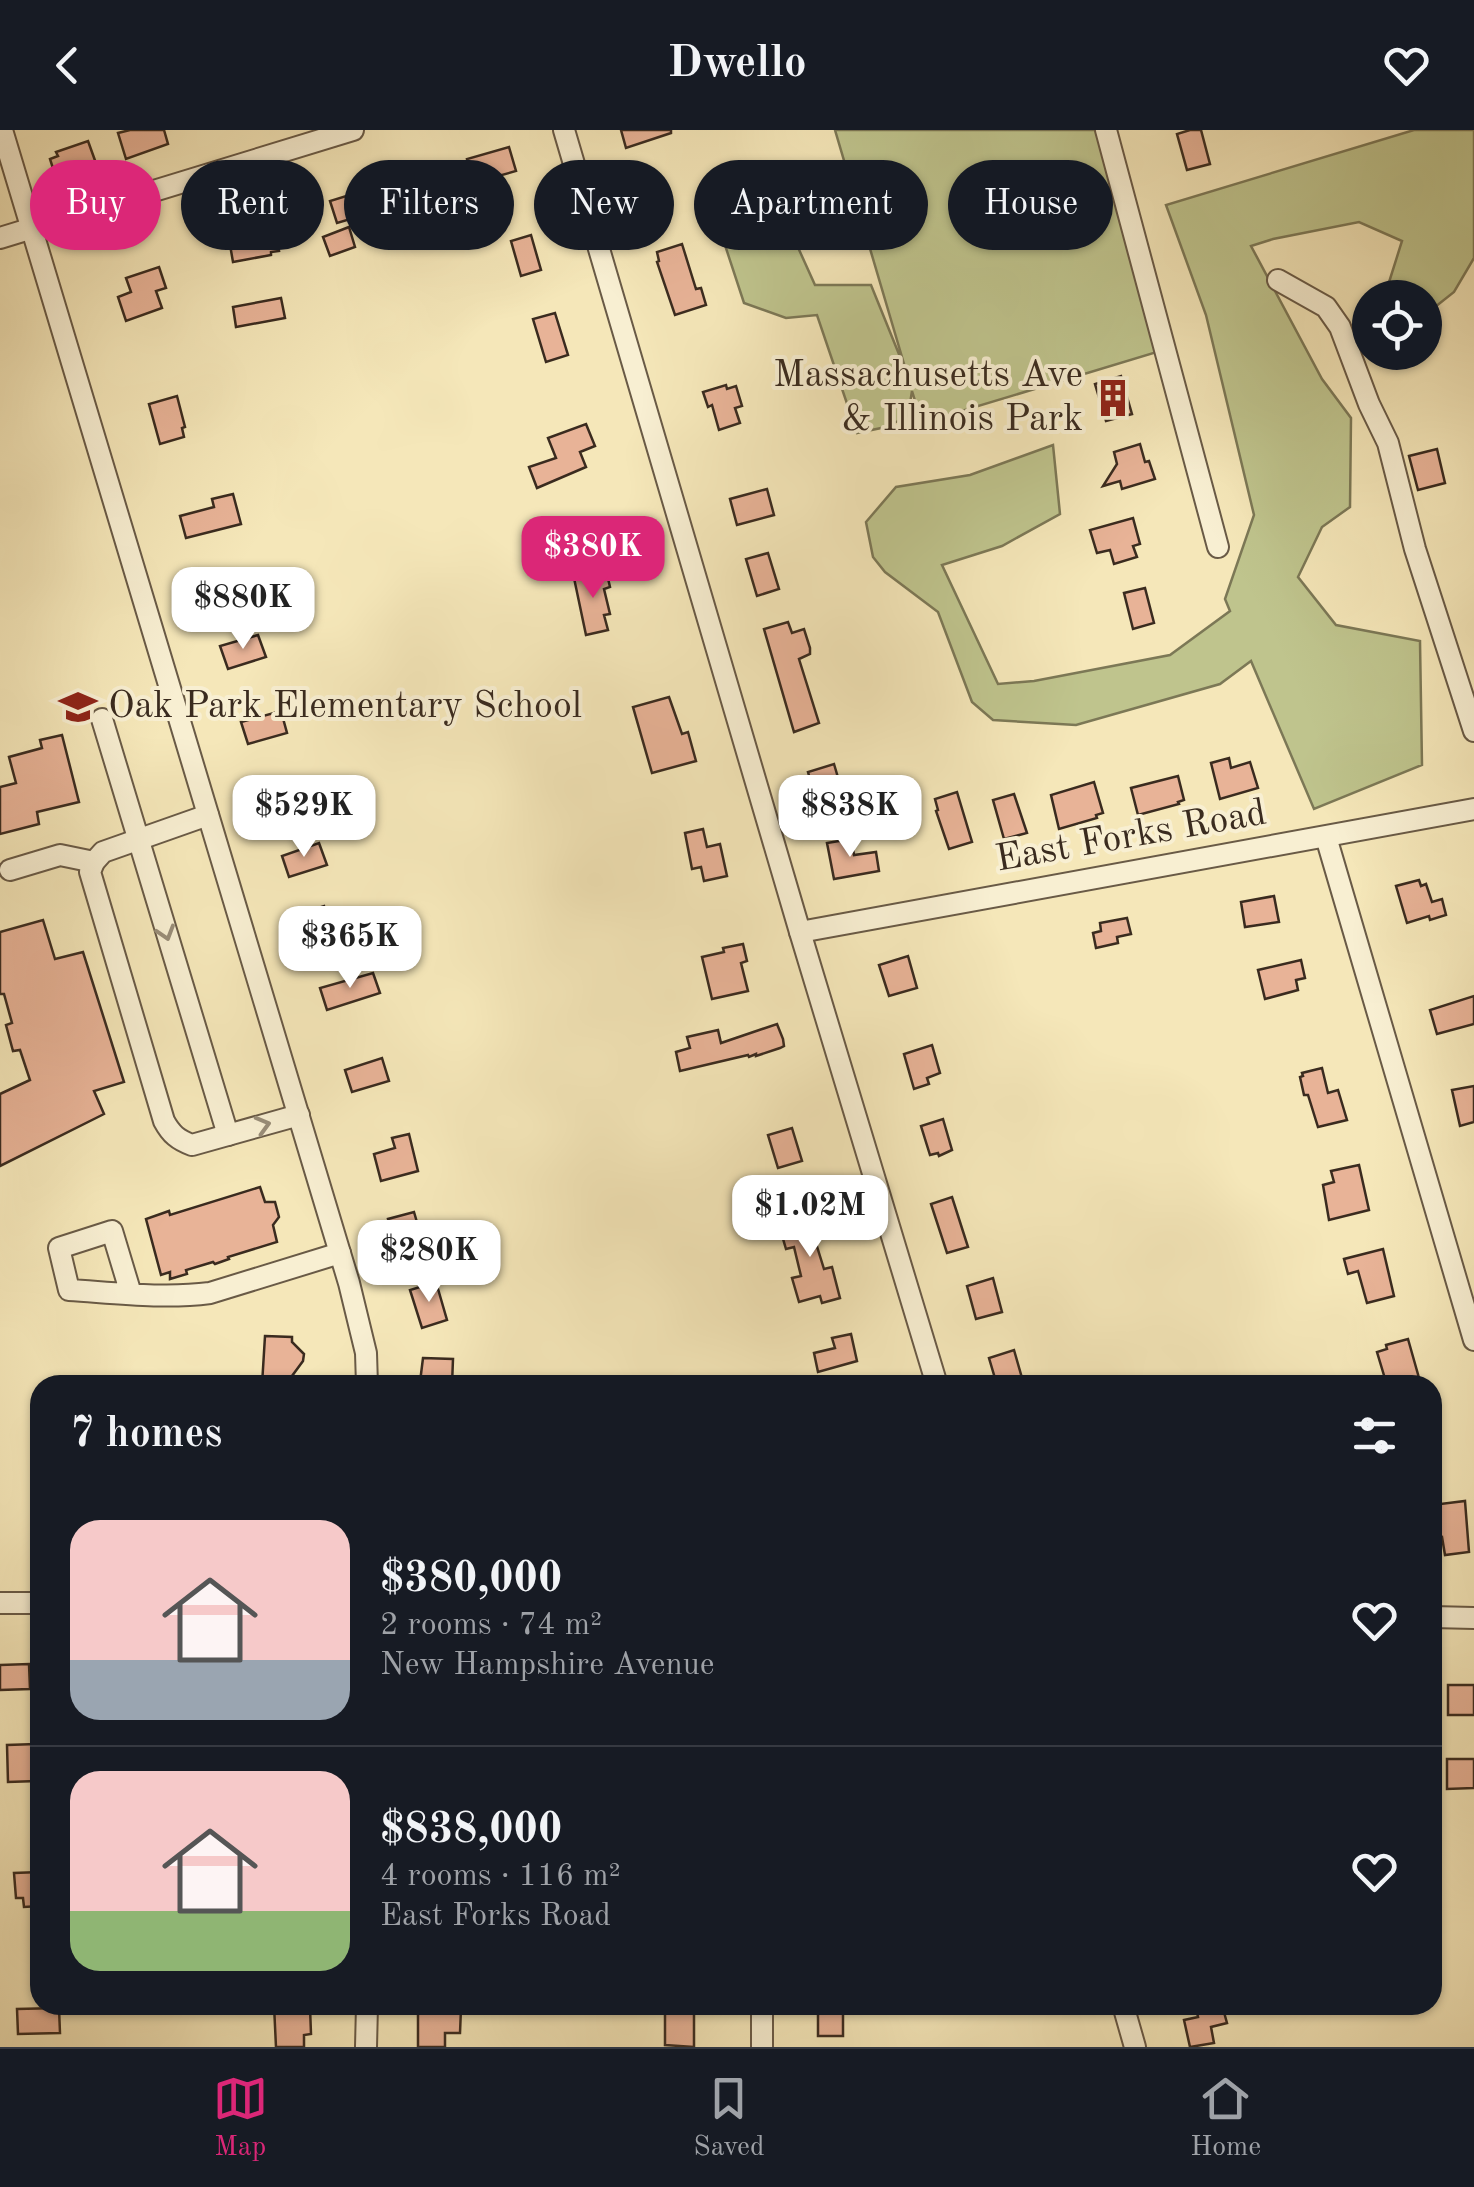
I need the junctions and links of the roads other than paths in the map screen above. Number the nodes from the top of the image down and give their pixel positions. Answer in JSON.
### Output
{"nodes":[{"id":1,"x":2,"y":130,"type":"edge"},
{"id":2,"x":354,"y":130,"type":"edge"},
{"id":3,"x":564,"y":130,"type":"edge"},
{"id":4,"x":1106,"y":130,"type":"edge"},
{"id":5,"x":286,"y":139,"type":"edge"},
{"id":6,"x":161,"y":183,"type":"edge"},
{"id":7,"x":30,"y":226,"type":"edge"},
{"id":8,"x":30,"y":229,"type":"edge"},
{"id":9,"x":0,"y":238,"type":"edge"},
{"id":10,"x":37,"y":250,"type":"edge"},
{"id":11,"x":1278,"y":280,"type":"dead end"},
{"id":12,"x":1218,"y":547,"type":"dead end"},
{"id":13,"x":102,"y":719,"type":"dead end"},
{"id":14,"x":1474,"y":732,"type":"edge"},
{"id":15,"x":1474,"y":809,"type":"edge"},
{"id":16,"x":208,"y":815,"type":"junction"},
{"id":17,"x":1326,"y":837,"type":"junction"},
{"id":18,"x":138,"y":840,"type":"junction"},
{"id":19,"x":94,"y":862,"type":"junction"},
{"id":20,"x":10,"y":870,"type":"dead end"},
{"id":21,"x":800,"y":932,"type":"junction"},
{"id":22,"x":299,"y":1115,"type":"junction"},
{"id":23,"x":228,"y":1135,"type":"junction"},
{"id":24,"x":340,"y":1253,"type":"junction"},
{"id":25,"x":130,"y":1294,"type":"dead end"},
{"id":26,"x":1474,"y":1340,"type":"edge"},
{"id":27,"x":367,"y":1375,"type":"edge"},
{"id":28,"x":934,"y":1375,"type":"edge"},
{"id":29,"x":0,"y":1603,"type":"edge"},
{"id":30,"x":30,"y":1603,"type":"edge"},
{"id":31,"x":1442,"y":1617,"type":"edge"},
{"id":32,"x":1474,"y":1618,"type":"edge"},
{"id":33,"x":367,"y":2015,"type":"edge"},
{"id":34,"x":762,"y":2015,"type":"edge"},
{"id":35,"x":1125,"y":2015,"type":"edge"},
{"id":36,"x":366,"y":2047,"type":"edge"},
{"id":37,"x":762,"y":2047,"type":"edge"},
{"id":38,"x":1135,"y":2047,"type":"edge"}],
"edges":[{"from":1,"to":7,"type":"street"},
{"from":2,"to":5,"type":"street"},
{"from":3,"to":21,"type":"street"},
{"from":4,"to":12,"type":"street"},
{"from":5,"to":6,"type":"street"},
{"from":8,"to":9,"type":"street"},
{"from":10,"to":16,"type":"street"},
{"from":11,"to":14,"type":"street"},
{"from":13,"to":18,"type":"street"},
{"from":15,"to":17,"type":"street","name":"East Forks Road"},
{"from":16,"to":18,"type":"street"},
{"from":16,"to":22,"type":"street"},
{"from":17,"to":21,"type":"street","name":"East Forks Road"},
{"from":17,"to":26,"type":"street"},
{"from":18,"to":19,"type":"street"},
{"from":18,"to":23,"type":"street","one_way":true},
{"from":19,"to":20,"type":"street"},
{"from":19,"to":23,"type":"street"},
{"from":21,"to":28,"type":"street"},
{"from":23,"to":22,"type":"street","one_way":true},
{"from":22,"to":24,"type":"street"},
{"from":24,"to":25,"type":"street"},
{"from":24,"to":27,"type":"street"},
{"from":29,"to":30,"type":"street"},
{"from":31,"to":32,"type":"street"},
{"from":33,"to":36,"type":"street"},
{"from":34,"to":37,"type":"street"},
{"from":35,"to":38,"type":"street"}]}
